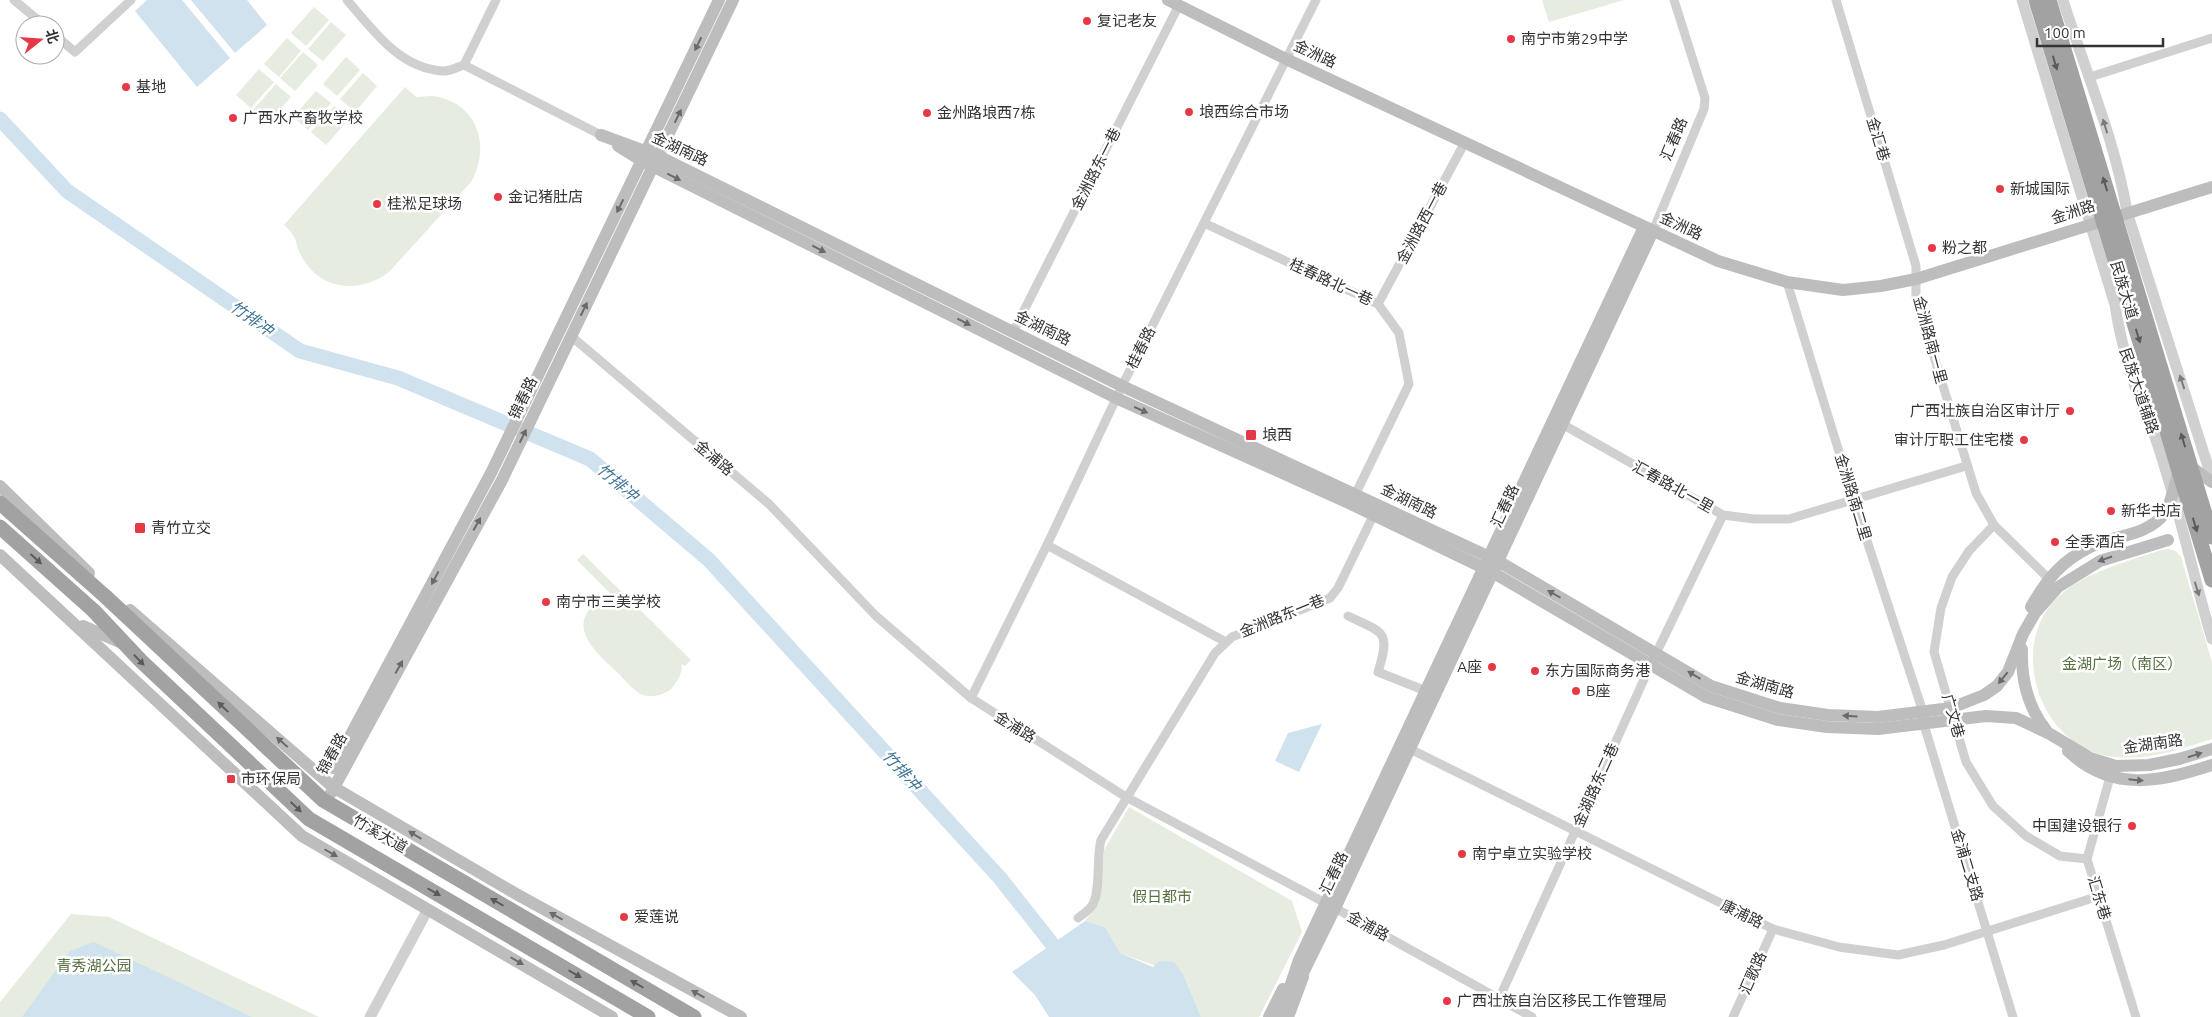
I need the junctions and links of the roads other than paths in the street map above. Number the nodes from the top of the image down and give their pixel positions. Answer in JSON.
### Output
{"nodes":[{"id":1,"x":14,"y":0,"type":"edge"},
{"id":2,"x":131,"y":0,"type":"edge"},
{"id":3,"x":347,"y":0,"type":"edge"},
{"id":4,"x":496,"y":0,"type":"edge"},
{"id":5,"x":719,"y":0,"type":"edge"},
{"id":6,"x":733,"y":0,"type":"edge"},
{"id":7,"x":1316,"y":0,"type":"edge"},
{"id":8,"x":1836,"y":0,"type":"edge"},
{"id":9,"x":2022,"y":0,"type":"edge"},
{"id":10,"x":2036,"y":0,"type":"edge"},
{"id":11,"x":2050,"y":0,"type":"edge"},
{"id":12,"x":2063,"y":0,"type":"edge"},
{"id":13,"x":1677,"y":1,"type":"edge"},
{"id":14,"x":1174,"y":3,"type":"edge"},
{"id":15,"x":32,"y":15,"type":"edge"},
{"id":16,"x":2212,"y":38,"type":"edge"},
{"id":17,"x":65,"y":43,"type":"edge"},
{"id":18,"x":1286,"y":59,"type":"junction"},
{"id":19,"x":464,"y":65,"type":"junction"},
{"id":20,"x":2090,"y":77,"type":"junction"},
{"id":21,"x":601,"y":136,"type":"joint"},
{"id":22,"x":1465,"y":142,"type":"junction"},
{"id":23,"x":650,"y":158,"type":"junction"},
{"id":24,"x":2212,"y":187,"type":"edge"},
{"id":25,"x":2109,"y":218,"type":"junction"},
{"id":26,"x":1204,"y":223,"type":"junction"},
{"id":27,"x":1648,"y":229,"type":"junction"},
{"id":28,"x":1916,"y":279,"type":"junction"},
{"id":29,"x":1787,"y":282,"type":"junction"},
{"id":30,"x":1378,"y":304,"type":"junction"},
{"id":31,"x":1013,"y":332,"type":"junction"},
{"id":32,"x":571,"y":336,"type":"junction"},
{"id":33,"x":550,"y":366,"type":"junction"},
{"id":34,"x":1122,"y":386,"type":"junction"},
{"id":35,"x":1116,"y":398,"type":"junction"},
{"id":36,"x":1562,"y":424,"type":"junction"},
{"id":37,"x":1966,"y":466,"type":"junction"},
{"id":38,"x":2185,"y":468,"type":"junction"},
{"id":39,"x":2212,"y":480,"type":"edge"},
{"id":40,"x":0,"y":486,"type":"edge"},
{"id":41,"x":1356,"y":493,"type":"junction"},
{"id":42,"x":2172,"y":495,"type":"junction"},
{"id":43,"x":1854,"y":501,"type":"junction"},
{"id":44,"x":0,"y":503,"type":"edge"},
{"id":45,"x":1376,"y":510,"type":"junction"},
{"id":46,"x":1723,"y":515,"type":"junction"},
{"id":47,"x":1994,"y":525,"type":"junction"},
{"id":48,"x":0,"y":527,"type":"edge"},
{"id":49,"x":2212,"y":537,"type":"edge"},
{"id":50,"x":2168,"y":540,"type":"dead end"},
{"id":51,"x":1048,"y":545,"type":"junction"},
{"id":52,"x":0,"y":555,"type":"edge"},
{"id":53,"x":1491,"y":565,"type":"junction"},
{"id":54,"x":2048,"y":578,"type":"junction"},
{"id":55,"x":2212,"y":580,"type":"edge"},
{"id":56,"x":104,"y":591,"type":"junction"},
{"id":57,"x":1348,"y":616,"type":"dead end"},
{"id":58,"x":74,"y":622,"type":"junction"},
{"id":59,"x":2023,"y":634,"type":"junction"},
{"id":60,"x":2212,"y":639,"type":"edge"},
{"id":61,"x":1226,"y":642,"type":"junction"},
{"id":62,"x":125,"y":645,"type":"junction"},
{"id":63,"x":1654,"y":658,"type":"junction"},
{"id":64,"x":1426,"y":691,"type":"junction"},
{"id":65,"x":971,"y":698,"type":"junction"},
{"id":66,"x":1952,"y":714,"type":"junction"},
{"id":67,"x":1923,"y":718,"type":"junction"},
{"id":68,"x":2050,"y":734,"type":"junction"},
{"id":69,"x":1410,"y":748,"type":"junction"},
{"id":70,"x":2212,"y":750,"type":"edge"},
{"id":71,"x":2212,"y":764,"type":"edge"},
{"id":72,"x":2110,"y":777,"type":"junction"},
{"id":73,"x":330,"y":784,"type":"junction"},
{"id":74,"x":1126,"y":797,"type":"junction"},
{"id":75,"x":322,"y":799,"type":"junction"},
{"id":76,"x":1576,"y":832,"type":"junction"},
{"id":77,"x":2087,"y":859,"type":"junction"},
{"id":78,"x":2098,"y":896,"type":"junction"},
{"id":79,"x":1331,"y":906,"type":"junction"},
{"id":80,"x":428,"y":909,"type":"junction"},
{"id":81,"x":1078,"y":918,"type":"dead end"},
{"id":82,"x":1773,"y":929,"type":"junction"},
{"id":83,"x":1986,"y":931,"type":"junction"},
{"id":84,"x":1303,"y":962,"type":"junction"},
{"id":85,"x":1499,"y":999,"type":"junction"},
{"id":86,"x":370,"y":1017,"type":"edge"},
{"id":87,"x":612,"y":1017,"type":"edge"},
{"id":88,"x":648,"y":1017,"type":"edge"},
{"id":89,"x":694,"y":1017,"type":"edge"},
{"id":90,"x":741,"y":1017,"type":"edge"},
{"id":91,"x":1268,"y":1017,"type":"edge"},
{"id":92,"x":1280,"y":1017,"type":"edge"},
{"id":93,"x":1288,"y":1017,"type":"edge"},
{"id":94,"x":1532,"y":1017,"type":"edge"},
{"id":95,"x":1733,"y":1017,"type":"edge"},
{"id":96,"x":2013,"y":1017,"type":"edge"},
{"id":97,"x":2136,"y":1017,"type":"edge"}],
"edges":[{"from":1,"to":15,"type":"street"},
{"from":2,"to":17,"type":"street"},
{"from":3,"to":19,"type":"street"},
{"from":4,"to":19,"type":"street"},
{"from":5,"to":23,"type":"main road","name":"锦春路","one_way":true},
{"from":23,"to":6,"type":"main road","name":"锦春路","one_way":true},
{"from":7,"to":18,"type":"street","name":"桂春路"},
{"from":8,"to":28,"type":"street","name":"金汇巷"},
{"from":9,"to":25,"type":"street","name":"民族大道辅路"},
{"from":10,"to":25,"type":"highway","name":"民族大道","one_way":true},
{"from":25,"to":11,"type":"highway","name":"民族大道","one_way":true},
{"from":12,"to":20,"type":"street","name":"民族大道辅路"},
{"from":13,"to":27,"type":"street","name":"汇春路"},
{"from":14,"to":18,"type":"main road","name":"金洲路"},
{"from":14,"to":31,"type":"street","name":"金洲路东一巷"},
{"from":16,"to":20,"type":"street"},
{"from":18,"to":22,"type":"main road","name":"金洲路"},
{"from":18,"to":26,"type":"street","name":"桂春路"},
{"from":19,"to":21,"type":"street","name":"金湖南路"},
{"from":25,"to":20,"type":"street","name":"民族大道辅路","one_way":true},
{"from":21,"to":23,"type":"main road","name":"金湖南路"},
{"from":22,"to":27,"type":"main road","name":"金洲路"},
{"from":22,"to":30,"type":"street","name":"金洲路西一巷"},
{"from":23,"to":31,"type":"main road","name":"金湖南路"},
{"from":32,"to":23,"type":"main road","name":"锦春路","one_way":true},
{"from":23,"to":33,"type":"main road","name":"锦春路","one_way":true},
{"from":23,"to":35,"type":"main road","name":"金湖南路","one_way":true},
{"from":24,"to":25,"type":"main road","name":"金洲路"},
{"from":25,"to":28,"type":"main road","name":"金洲路"},
{"from":25,"to":38,"type":"highway","name":"民族大道"},
{"from":39,"to":25,"type":"street","name":"民族大道辅路","one_way":true},
{"from":25,"to":42,"type":"street","name":"民族大道辅路"},
{"from":26,"to":30,"type":"street","name":"桂春路北一巷"},
{"from":26,"to":34,"type":"street","name":"桂春路"},
{"from":27,"to":29,"type":"main road","name":"金洲路"},
{"from":27,"to":36,"type":"main road","name":"汇春路"},
{"from":27,"to":53,"type":"main road","name":"汇春路"},
{"from":28,"to":29,"type":"main road","name":"金洲路"},
{"from":28,"to":37,"type":"street","name":"金洲路南一里"},
{"from":29,"to":43,"type":"street","name":"金洲路南二里"},
{"from":30,"to":41,"type":"street","name":"桂春路北一巷"},
{"from":31,"to":34,"type":"main road","name":"金湖南路"},
{"from":32,"to":33,"type":"main road","name":"锦春路"},
{"from":32,"to":65,"type":"street","name":"金浦路"},
{"from":33,"to":73,"type":"main road","name":"锦春路"},
{"from":34,"to":35,"type":"street","name":"桂春路"},
{"from":34,"to":41,"type":"main road","name":"金湖南路"},
{"from":35,"to":45,"type":"main road","name":"金湖南路","one_way":true},
{"from":35,"to":51,"type":"street","name":"桂春路"},
{"from":36,"to":46,"type":"street","name":"汇春路北一里"},
{"from":36,"to":53,"type":"main road","name":"汇春路"},
{"from":37,"to":43,"type":"street","name":"汇春路北一里"},
{"from":37,"to":47,"type":"street","name":"金洲路南一里"},
{"from":38,"to":39,"type":"main road"},
{"from":38,"to":42,"type":"main road"},
{"from":38,"to":49,"type":"highway","name":"民族大道"},
{"from":38,"to":55,"type":"highway","name":"民族大道","one_way":true},
{"from":40,"to":56,"type":"main road"},
{"from":41,"to":45,"type":"main road","name":"金湖南路"},
{"from":42,"to":54,"type":"main road"},
{"from":42,"to":60,"type":"street","name":"民族大道辅路","one_way":true},
{"from":43,"to":46,"type":"street","name":"汇春路北一里"},
{"from":43,"to":67,"type":"street","name":"金洲路南二里"},
{"from":44,"to":56,"type":"highway","bridge":true},
{"from":45,"to":53,"type":"main road","name":"金湖南路"},
{"from":45,"to":61,"type":"street","name":"金洲路东一巷"},
{"from":46,"to":63,"type":"street","name":"金湖路东二巷"},
{"from":47,"to":54,"type":"street","name":"金洲路南一里"},
{"from":47,"to":66,"type":"street","name":"广文巷"},
{"from":48,"to":62,"type":"highway","name":"竹溪大道","one_way":true,"bridge":true},
{"from":50,"to":59,"type":"main road","name":"金湖南路","one_way":true},
{"from":51,"to":61,"type":"street"},
{"from":51,"to":65,"type":"street","name":"桂春路"},
{"from":52,"to":58,"type":"main road"},
{"from":53,"to":63,"type":"main road","name":"金湖南路"},
{"from":53,"to":64,"type":"main road","name":"汇春路"},
{"from":53,"to":69,"type":"main road","name":"汇春路"},
{"from":54,"to":59,"type":"main road"},
{"from":73,"to":56,"type":"main road","one_way":true},
{"from":75,"to":56,"type":"highway","name":"竹溪大道","one_way":true},
{"from":57,"to":64,"type":"street"},
{"from":58,"to":62,"type":"main road"},
{"from":58,"to":80,"type":"main road","one_way":true},
{"from":59,"to":66,"type":"main road","name":"金湖南路","one_way":true},
{"from":59,"to":68,"type":"main road"},
{"from":61,"to":74,"type":"street","name":"金洲路东一巷"},
{"from":62,"to":88,"type":"highway","name":"竹溪大道","one_way":true},
{"from":63,"to":67,"type":"main road","name":"金湖南路"},
{"from":63,"to":76,"type":"street","name":"金湖路东二巷"},
{"from":64,"to":79,"type":"main road","name":"汇春路"},
{"from":65,"to":74,"type":"street","name":"金浦路"},
{"from":66,"to":67,"type":"main road","name":"金湖南路"},
{"from":66,"to":68,"type":"main road","name":"金湖南路"},
{"from":66,"to":77,"type":"street","name":"广文巷"},
{"from":67,"to":83,"type":"street","name":"金浦二支路"},
{"from":68,"to":70,"type":"main road","name":"金湖南路","one_way":true},
{"from":68,"to":72,"type":"main road"},
{"from":69,"to":76,"type":"street","name":"康浦路"},
{"from":69,"to":79,"type":"main road","name":"汇春路"},
{"from":72,"to":71,"type":"main road","one_way":true},
{"from":72,"to":77,"type":"street","name":"汇东巷"},
{"from":73,"to":75,"type":"main road","name":"锦春路"},
{"from":90,"to":73,"type":"main road","one_way":true},
{"from":74,"to":79,"type":"street","name":"金浦路"},
{"from":74,"to":81,"type":"street","name":"金洲路东一巷"},
{"from":89,"to":75,"type":"highway","name":"竹溪大道","one_way":true},
{"from":76,"to":82,"type":"street","name":"康浦路"},
{"from":76,"to":85,"type":"street","name":"金湖路东二巷"},
{"from":77,"to":78,"type":"street","name":"汇东巷"},
{"from":78,"to":83,"type":"street","name":"康浦路"},
{"from":78,"to":97,"type":"street","name":"汇东巷"},
{"from":79,"to":84,"type":"main road","name":"汇春路"},
{"from":79,"to":85,"type":"street","name":"金浦路"},
{"from":80,"to":86,"type":"street"},
{"from":80,"to":87,"type":"main road","one_way":true},
{"from":82,"to":83,"type":"street","name":"康浦路"},
{"from":82,"to":95,"type":"street","name":"汇歌路"},
{"from":83,"to":96,"type":"street","name":"金浦二支路"},
{"from":84,"to":91,"type":"main road"},
{"from":84,"to":92,"type":"main road","name":"汇春路"},
{"from":84,"to":93,"type":"main road"},
{"from":85,"to":94,"type":"street","name":"金浦路"}]}
